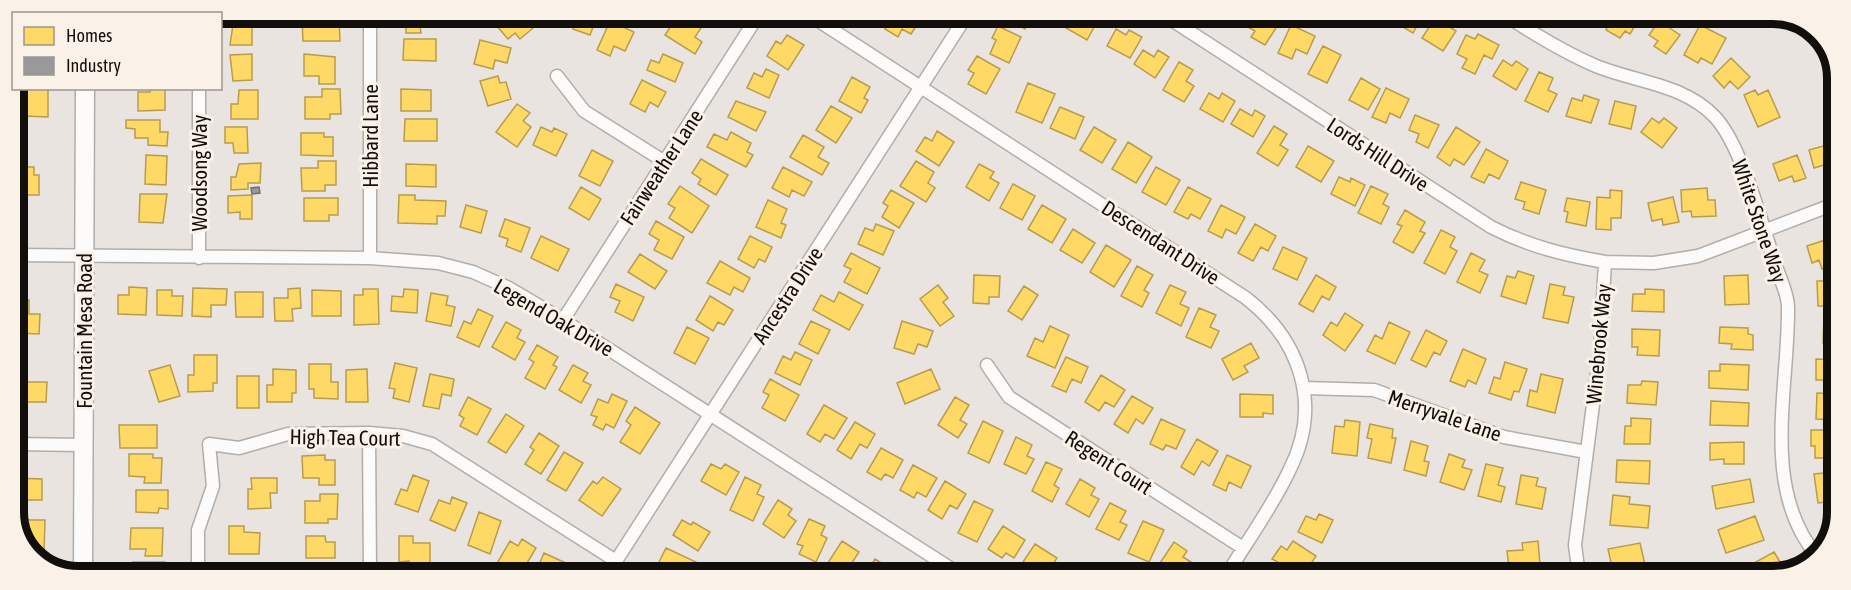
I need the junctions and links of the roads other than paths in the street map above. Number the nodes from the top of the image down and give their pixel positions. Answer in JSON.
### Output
{"nodes":[{"id":1,"x":370,"y":24,"type":"edge"},
{"id":2,"x":753,"y":24,"type":"edge"},
{"id":3,"x":823,"y":24,"type":"edge"},
{"id":4,"x":961,"y":24,"type":"edge"},
{"id":5,"x":1181,"y":24,"type":"edge"},
{"id":6,"x":1519,"y":24,"type":"edge"},
{"id":7,"x":557,"y":76,"type":"dead end"},
{"id":8,"x":921,"y":85,"type":"junction"},
{"id":9,"x":85,"y":90,"type":"edge"},
{"id":10,"x":199,"y":90,"type":"edge"},
{"id":11,"x":665,"y":162,"type":"junction"},
{"id":12,"x":1827,"y":207,"type":"edge"},
{"id":13,"x":1764,"y":230,"type":"junction"},
{"id":14,"x":24,"y":255,"type":"edge"},
{"id":15,"x":85,"y":255,"type":"junction"},
{"id":16,"x":199,"y":258,"type":"junction"},
{"id":17,"x":370,"y":258,"type":"junction"},
{"id":18,"x":1605,"y":262,"type":"junction"},
{"id":19,"x":564,"y":320,"type":"junction"},
{"id":20,"x":987,"y":365,"type":"dead end"},
{"id":21,"x":1304,"y":388,"type":"junction"},
{"id":22,"x":711,"y":413,"type":"junction"},
{"id":23,"x":369,"y":433,"type":"junction"},
{"id":24,"x":24,"y":444,"type":"edge"},
{"id":25,"x":83,"y":445,"type":"junction"},
{"id":26,"x":1586,"y":452,"type":"junction"},
{"id":27,"x":1243,"y":548,"type":"junction"},
{"id":28,"x":1811,"y":550,"type":"edge"},
{"id":29,"x":616,"y":561,"type":"junction"},
{"id":30,"x":83,"y":566,"type":"edge"},
{"id":31,"x":198,"y":566,"type":"edge"},
{"id":32,"x":370,"y":566,"type":"edge"},
{"id":33,"x":613,"y":566,"type":"edge"},
{"id":34,"x":947,"y":566,"type":"edge"},
{"id":35,"x":1232,"y":566,"type":"edge"},
{"id":36,"x":1578,"y":566,"type":"edge"}],
"edges":[{"from":1,"to":17,"type":"street","name":"Hibbard Lane"},
{"from":2,"to":11,"type":"street","name":"Fairweather Lane"},
{"from":3,"to":8,"type":"street","name":"Descendant Drive"},
{"from":4,"to":8,"type":"street","name":"Ancestra Drive"},
{"from":5,"to":18,"type":"street","name":"Lords Hill Drive"},
{"from":6,"to":13,"type":"street","name":"White Stone Way"},
{"from":7,"to":11,"type":"street"},
{"from":8,"to":21,"type":"street","name":"Descendant Drive"},
{"from":8,"to":22,"type":"street","name":"Ancestra Drive"},
{"from":9,"to":15,"type":"main road","name":"Fountain Mesa Road"},
{"from":10,"to":16,"type":"street","name":"Woodsong Way"},
{"from":11,"to":19,"type":"street","name":"Fairweather Lane"},
{"from":12,"to":13,"type":"street","name":"Winebrook Way"},
{"from":13,"to":18,"type":"street","name":"Winebrook Way"},
{"from":13,"to":28,"type":"street","name":"White Stone Way"},
{"from":14,"to":15,"type":"street","name":"Legend Oak Drive"},
{"from":15,"to":16,"type":"street","name":"Legend Oak Drive"},
{"from":15,"to":25,"type":"main road","name":"Fountain Mesa Road"},
{"from":16,"to":17,"type":"street","name":"Legend Oak Drive"},
{"from":17,"to":19,"type":"street","name":"Legend Oak Drive"},
{"from":18,"to":26,"type":"street","name":"Winebrook Way"},
{"from":19,"to":22,"type":"street","name":"Legend Oak Drive"},
{"from":20,"to":27,"type":"street","name":"Regent Court"},
{"from":21,"to":26,"type":"street","name":"Merryvale Lane"},
{"from":21,"to":27,"type":"street","name":"Descendant Drive"},
{"from":22,"to":29,"type":"street","name":"Ancestra Drive"},
{"from":22,"to":34,"type":"street","name":"Legend Oak Drive"},
{"from":23,"to":29,"type":"street","name":"High Tea Court"},
{"from":23,"to":31,"type":"street","name":"High Tea Court"},
{"from":23,"to":32,"type":"street"},
{"from":24,"to":25,"type":"street"},
{"from":25,"to":30,"type":"main road","name":"Fountain Mesa Road"},
{"from":26,"to":36,"type":"street","name":"Winebrook Way"},
{"from":27,"to":35,"type":"street","name":"Descendant Drive"},
{"from":29,"to":33,"type":"street","name":"Ancestra Drive"}]}
